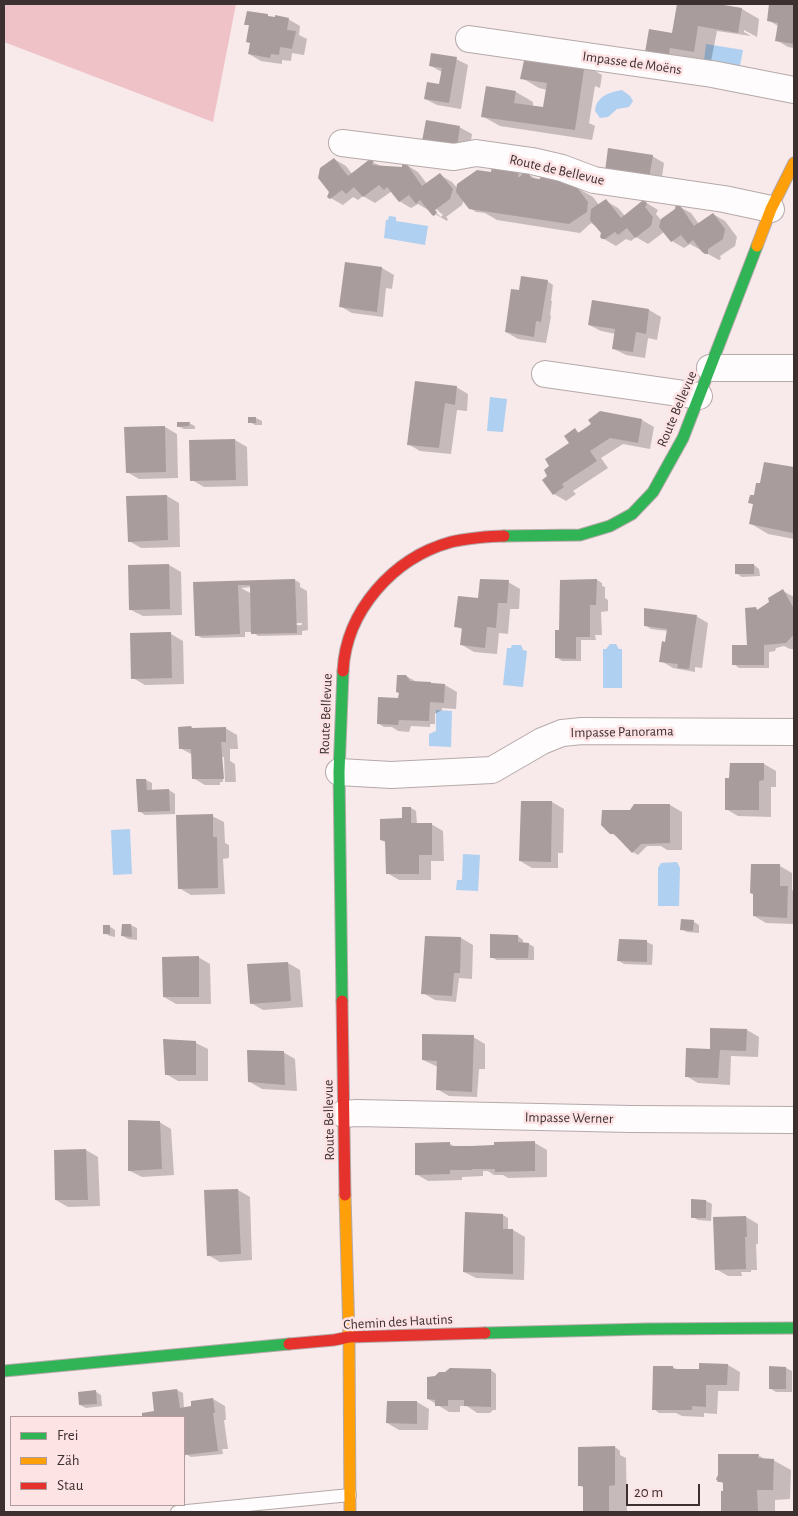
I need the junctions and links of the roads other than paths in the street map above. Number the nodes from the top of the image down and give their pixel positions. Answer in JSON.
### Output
{"nodes":[{"id":1,"x":469,"y":39,"type":"dead end"},
{"id":2,"x":794,"y":90,"type":"edge"},
{"id":3,"x":342,"y":143,"type":"dead end"},
{"id":4,"x":794,"y":163,"type":"edge"},
{"id":5,"x":771,"y":209,"type":"junction"},
{"id":6,"x":710,"y":368,"type":"junction"},
{"id":7,"x":794,"y":368,"type":"edge"},
{"id":8,"x":544,"y":374,"type":"dead end"},
{"id":9,"x":699,"y":396,"type":"junction"},
{"id":10,"x":794,"y":732,"type":"edge"},
{"id":11,"x":339,"y":772,"type":"junction"},
{"id":12,"x":343,"y":1114,"type":"junction"},
{"id":13,"x":794,"y":1120,"type":"edge"},
{"id":14,"x":794,"y":1328,"type":"edge"},
{"id":15,"x":349,"y":1337,"type":"junction"},
{"id":16,"x":4,"y":1371,"type":"edge"},
{"id":17,"x":350,"y":1495,"type":"junction"},
{"id":18,"x":177,"y":1512,"type":"edge"},
{"id":19,"x":350,"y":1512,"type":"edge"}],
"edges":[{"from":1,"to":2,"type":"street","name":"Impasse de Moëns"},
{"from":3,"to":5,"type":"street","name":"Route de Bellevue"},
{"from":4,"to":5,"type":"street","name":"Route Bellevue"},
{"from":5,"to":6,"type":"street","name":"Route Bellevue"},
{"from":6,"to":7,"type":"street"},
{"from":6,"to":9,"type":"street","name":"Route Bellevue"},
{"from":8,"to":9,"type":"street"},
{"from":9,"to":11,"type":"street","name":"Route Bellevue"},
{"from":10,"to":11,"type":"street","name":"Impasse Panorama"},
{"from":11,"to":12,"type":"street","name":"Route Bellevue"},
{"from":12,"to":13,"type":"street","name":"Impasse Werner"},
{"from":12,"to":15,"type":"street","name":"Route Bellevue"},
{"from":14,"to":15,"type":"street","name":"Chemin des Hautins"},
{"from":15,"to":16,"type":"street","name":"Chemin des Hautins"},
{"from":15,"to":17,"type":"street","name":"Route Bellevue"},
{"from":17,"to":18,"type":"lane"},
{"from":17,"to":19,"type":"street","name":"Route Bellevue"}]}
